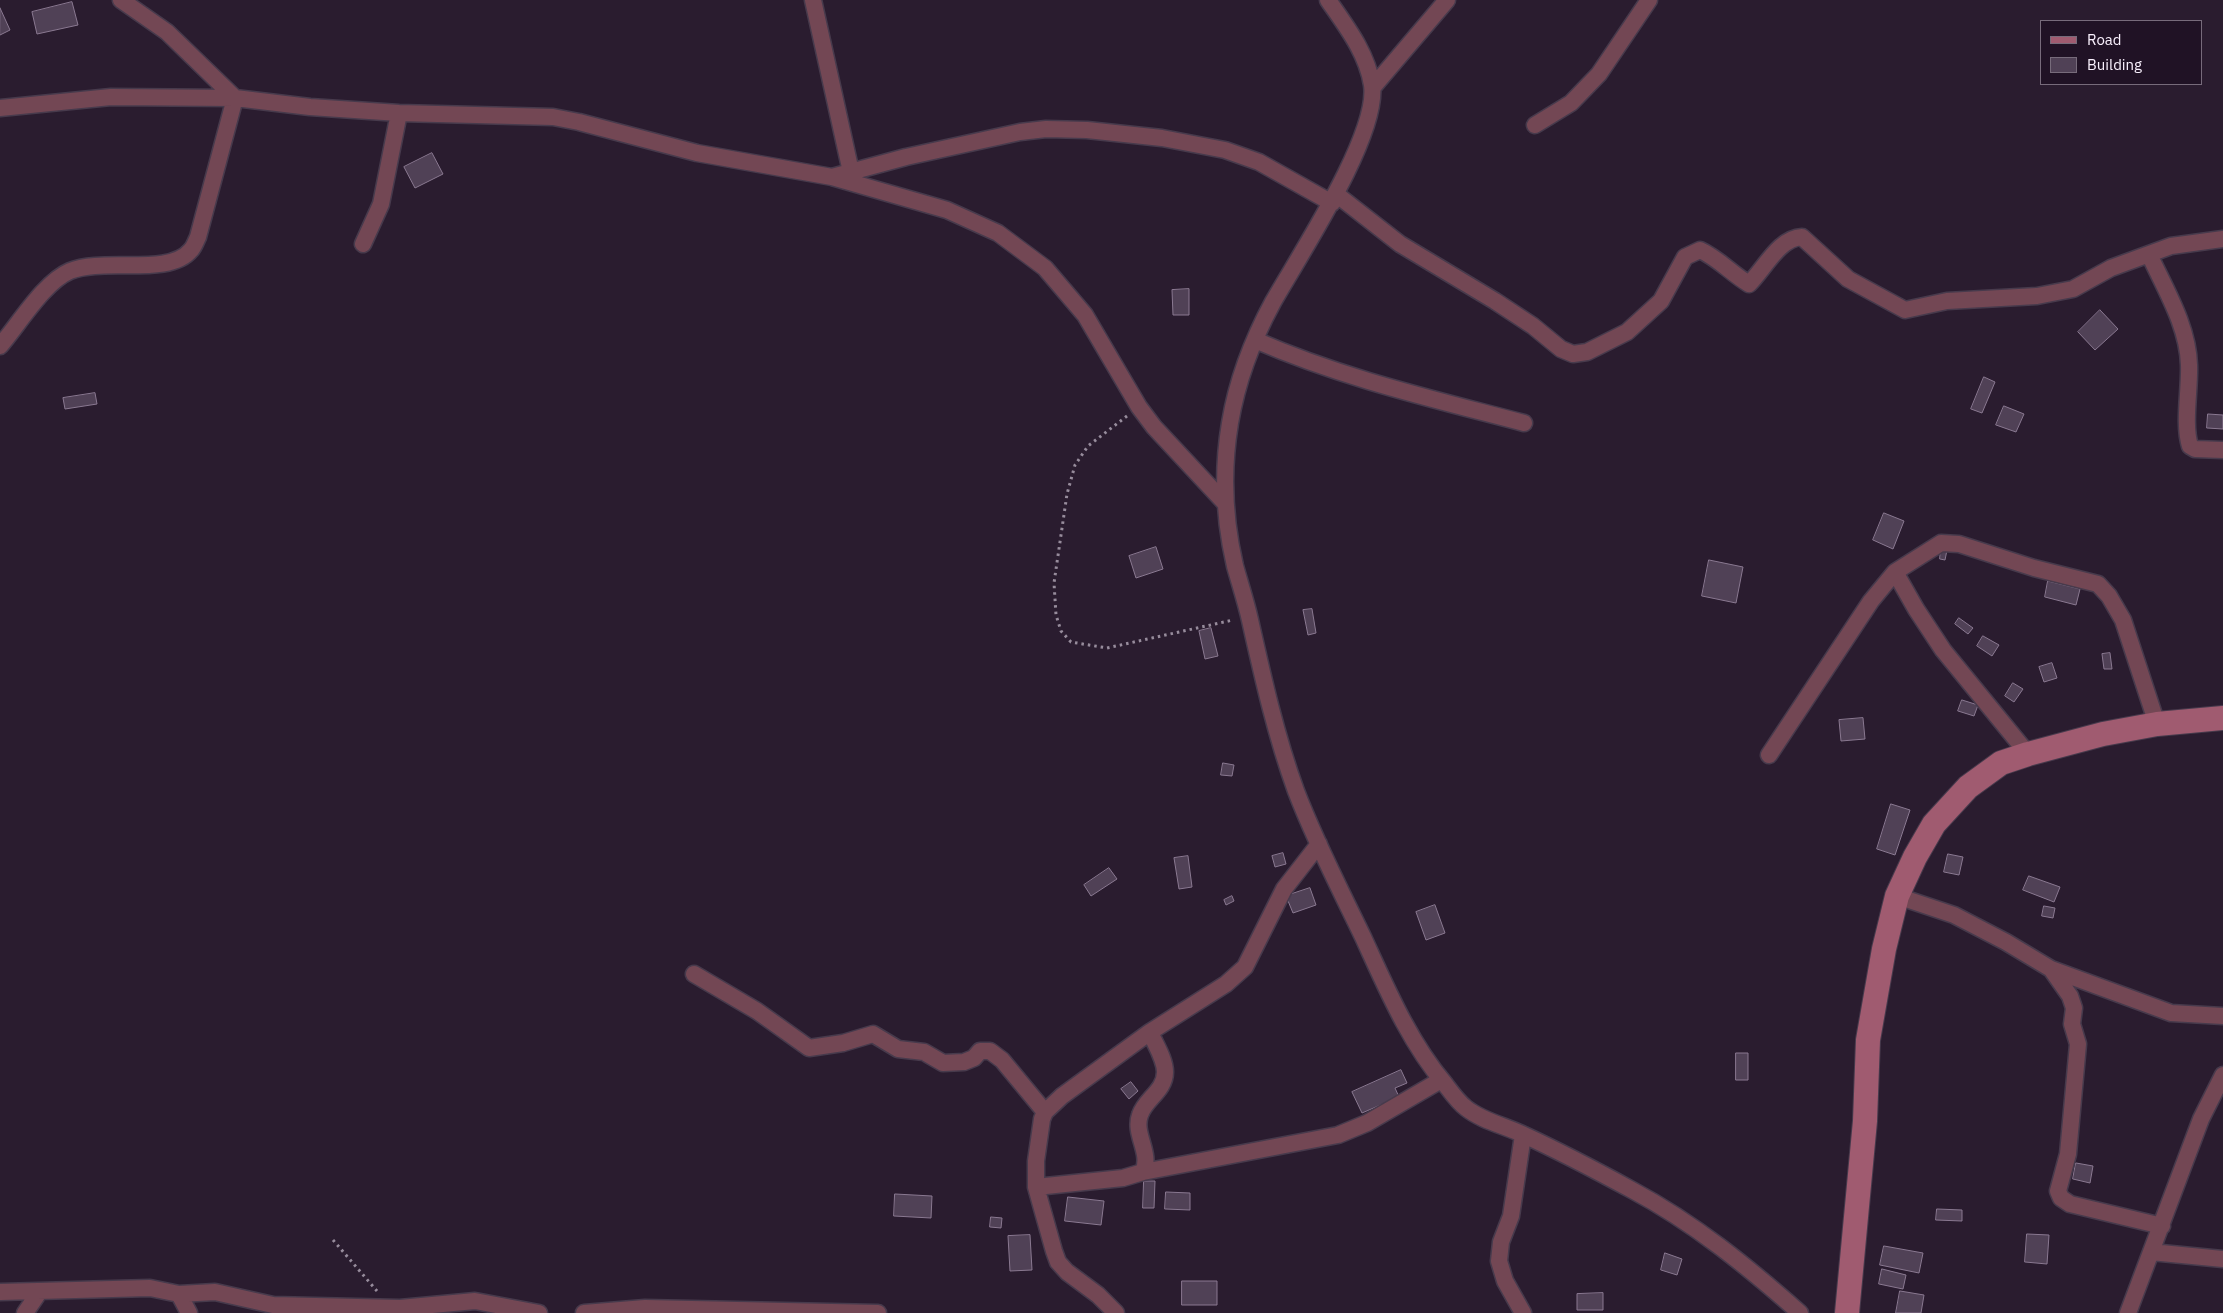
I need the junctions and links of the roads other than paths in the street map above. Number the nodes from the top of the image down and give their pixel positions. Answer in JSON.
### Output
{"nodes":[{"id":1,"x":121,"y":0,"type":"edge"},
{"id":2,"x":813,"y":0,"type":"edge"},
{"id":3,"x":1328,"y":0,"type":"edge"},
{"id":4,"x":1447,"y":0,"type":"edge"},
{"id":5,"x":1650,"y":0,"type":"edge"},
{"id":6,"x":1372,"y":87,"type":"junction"},
{"id":7,"x":235,"y":98,"type":"junction"},
{"id":8,"x":0,"y":108,"type":"edge"},
{"id":9,"x":399,"y":113,"type":"junction"},
{"id":10,"x":1535,"y":125,"type":"dead end"},
{"id":11,"x":851,"y":172,"type":"junction"},
{"id":12,"x":832,"y":177,"type":"junction"},
{"id":13,"x":1334,"y":198,"type":"junction"},
{"id":14,"x":2223,"y":239,"type":"edge"},
{"id":15,"x":363,"y":244,"type":"dead end"},
{"id":16,"x":2149,"y":254,"type":"junction"},
{"id":17,"x":1256,"y":340,"type":"junction"},
{"id":18,"x":0,"y":346,"type":"edge"},
{"id":19,"x":1524,"y":424,"type":"dead end"},
{"id":20,"x":2223,"y":450,"type":"edge"},
{"id":21,"x":1225,"y":503,"type":"junction"},
{"id":22,"x":1895,"y":572,"type":"junction"},
{"id":23,"x":2223,"y":718,"type":"edge"},
{"id":24,"x":2157,"y":724,"type":"junction"},
{"id":25,"x":2028,"y":754,"type":"junction"},
{"id":26,"x":1769,"y":755,"type":"dead end"},
{"id":27,"x":1319,"y":844,"type":"junction"},
{"id":28,"x":1898,"y":896,"type":"junction"},
{"id":29,"x":2051,"y":969,"type":"junction"},
{"id":30,"x":694,"y":974,"type":"dead end"},
{"id":31,"x":2223,"y":1016,"type":"edge"},
{"id":32,"x":1150,"y":1032,"type":"junction"},
{"id":33,"x":2223,"y":1075,"type":"edge"},
{"id":34,"x":1441,"y":1080,"type":"junction"},
{"id":35,"x":1045,"y":1112,"type":"junction"},
{"id":36,"x":1524,"y":1134,"type":"junction"},
{"id":37,"x":1143,"y":1172,"type":"junction"},
{"id":38,"x":1036,"y":1188,"type":"junction"},
{"id":39,"x":2162,"y":1226,"type":"junction"},
{"id":40,"x":2151,"y":1252,"type":"junction"},
{"id":41,"x":2223,"y":1259,"type":"edge"},
{"id":42,"x":40,"y":1291,"type":"junction"},
{"id":43,"x":0,"y":1292,"type":"edge"},
{"id":44,"x":179,"y":1294,"type":"junction"},
{"id":45,"x":1110,"y":1312,"type":"edge"},
{"id":46,"x":25,"y":1313,"type":"edge"},
{"id":47,"x":189,"y":1313,"type":"edge"},
{"id":48,"x":539,"y":1313,"type":"edge"},
{"id":49,"x":584,"y":1313,"type":"edge"},
{"id":50,"x":878,"y":1313,"type":"edge"},
{"id":51,"x":1523,"y":1313,"type":"edge"},
{"id":52,"x":1800,"y":1313,"type":"edge"},
{"id":53,"x":1847,"y":1313,"type":"edge"},
{"id":54,"x":2128,"y":1313,"type":"edge"}],
"edges":[{"from":1,"to":7,"type":"street"},
{"from":2,"to":11,"type":"street"},
{"from":3,"to":6,"type":"street"},
{"from":4,"to":6,"type":"street"},
{"from":5,"to":10,"type":"street"},
{"from":6,"to":13,"type":"street"},
{"from":7,"to":8,"type":"street"},
{"from":7,"to":9,"type":"street"},
{"from":7,"to":18,"type":"street"},
{"from":9,"to":12,"type":"street"},
{"from":9,"to":15,"type":"street"},
{"from":11,"to":12,"type":"street"},
{"from":11,"to":13,"type":"street"},
{"from":12,"to":21,"type":"street"},
{"from":13,"to":16,"type":"street"},
{"from":13,"to":17,"type":"street"},
{"from":14,"to":16,"type":"street"},
{"from":16,"to":20,"type":"street"},
{"from":17,"to":19,"type":"street"},
{"from":17,"to":21,"type":"street"},
{"from":21,"to":27,"type":"street"},
{"from":22,"to":24,"type":"street"},
{"from":22,"to":25,"type":"street"},
{"from":22,"to":26,"type":"street"},
{"from":23,"to":24,"type":"main road"},
{"from":24,"to":25,"type":"main road"},
{"from":25,"to":28,"type":"main road"},
{"from":27,"to":32,"type":"street"},
{"from":27,"to":34,"type":"street"},
{"from":28,"to":29,"type":"street"},
{"from":28,"to":53,"type":"main road"},
{"from":29,"to":31,"type":"street"},
{"from":29,"to":39,"type":"street"},
{"from":30,"to":35,"type":"street"},
{"from":32,"to":35,"type":"street"},
{"from":32,"to":37,"type":"street"},
{"from":33,"to":39,"type":"street"},
{"from":34,"to":36,"type":"street"},
{"from":34,"to":37,"type":"street"},
{"from":35,"to":38,"type":"street"},
{"from":36,"to":51,"type":"street"},
{"from":36,"to":52,"type":"street"},
{"from":37,"to":38,"type":"street"},
{"from":38,"to":45,"type":"street"},
{"from":39,"to":40,"type":"street"},
{"from":40,"to":41,"type":"street"},
{"from":40,"to":54,"type":"street"},
{"from":42,"to":43,"type":"street"},
{"from":42,"to":44,"type":"street"},
{"from":42,"to":46,"type":"street"},
{"from":44,"to":47,"type":"street"},
{"from":44,"to":48,"type":"street"},
{"from":49,"to":50,"type":"street"}]}
